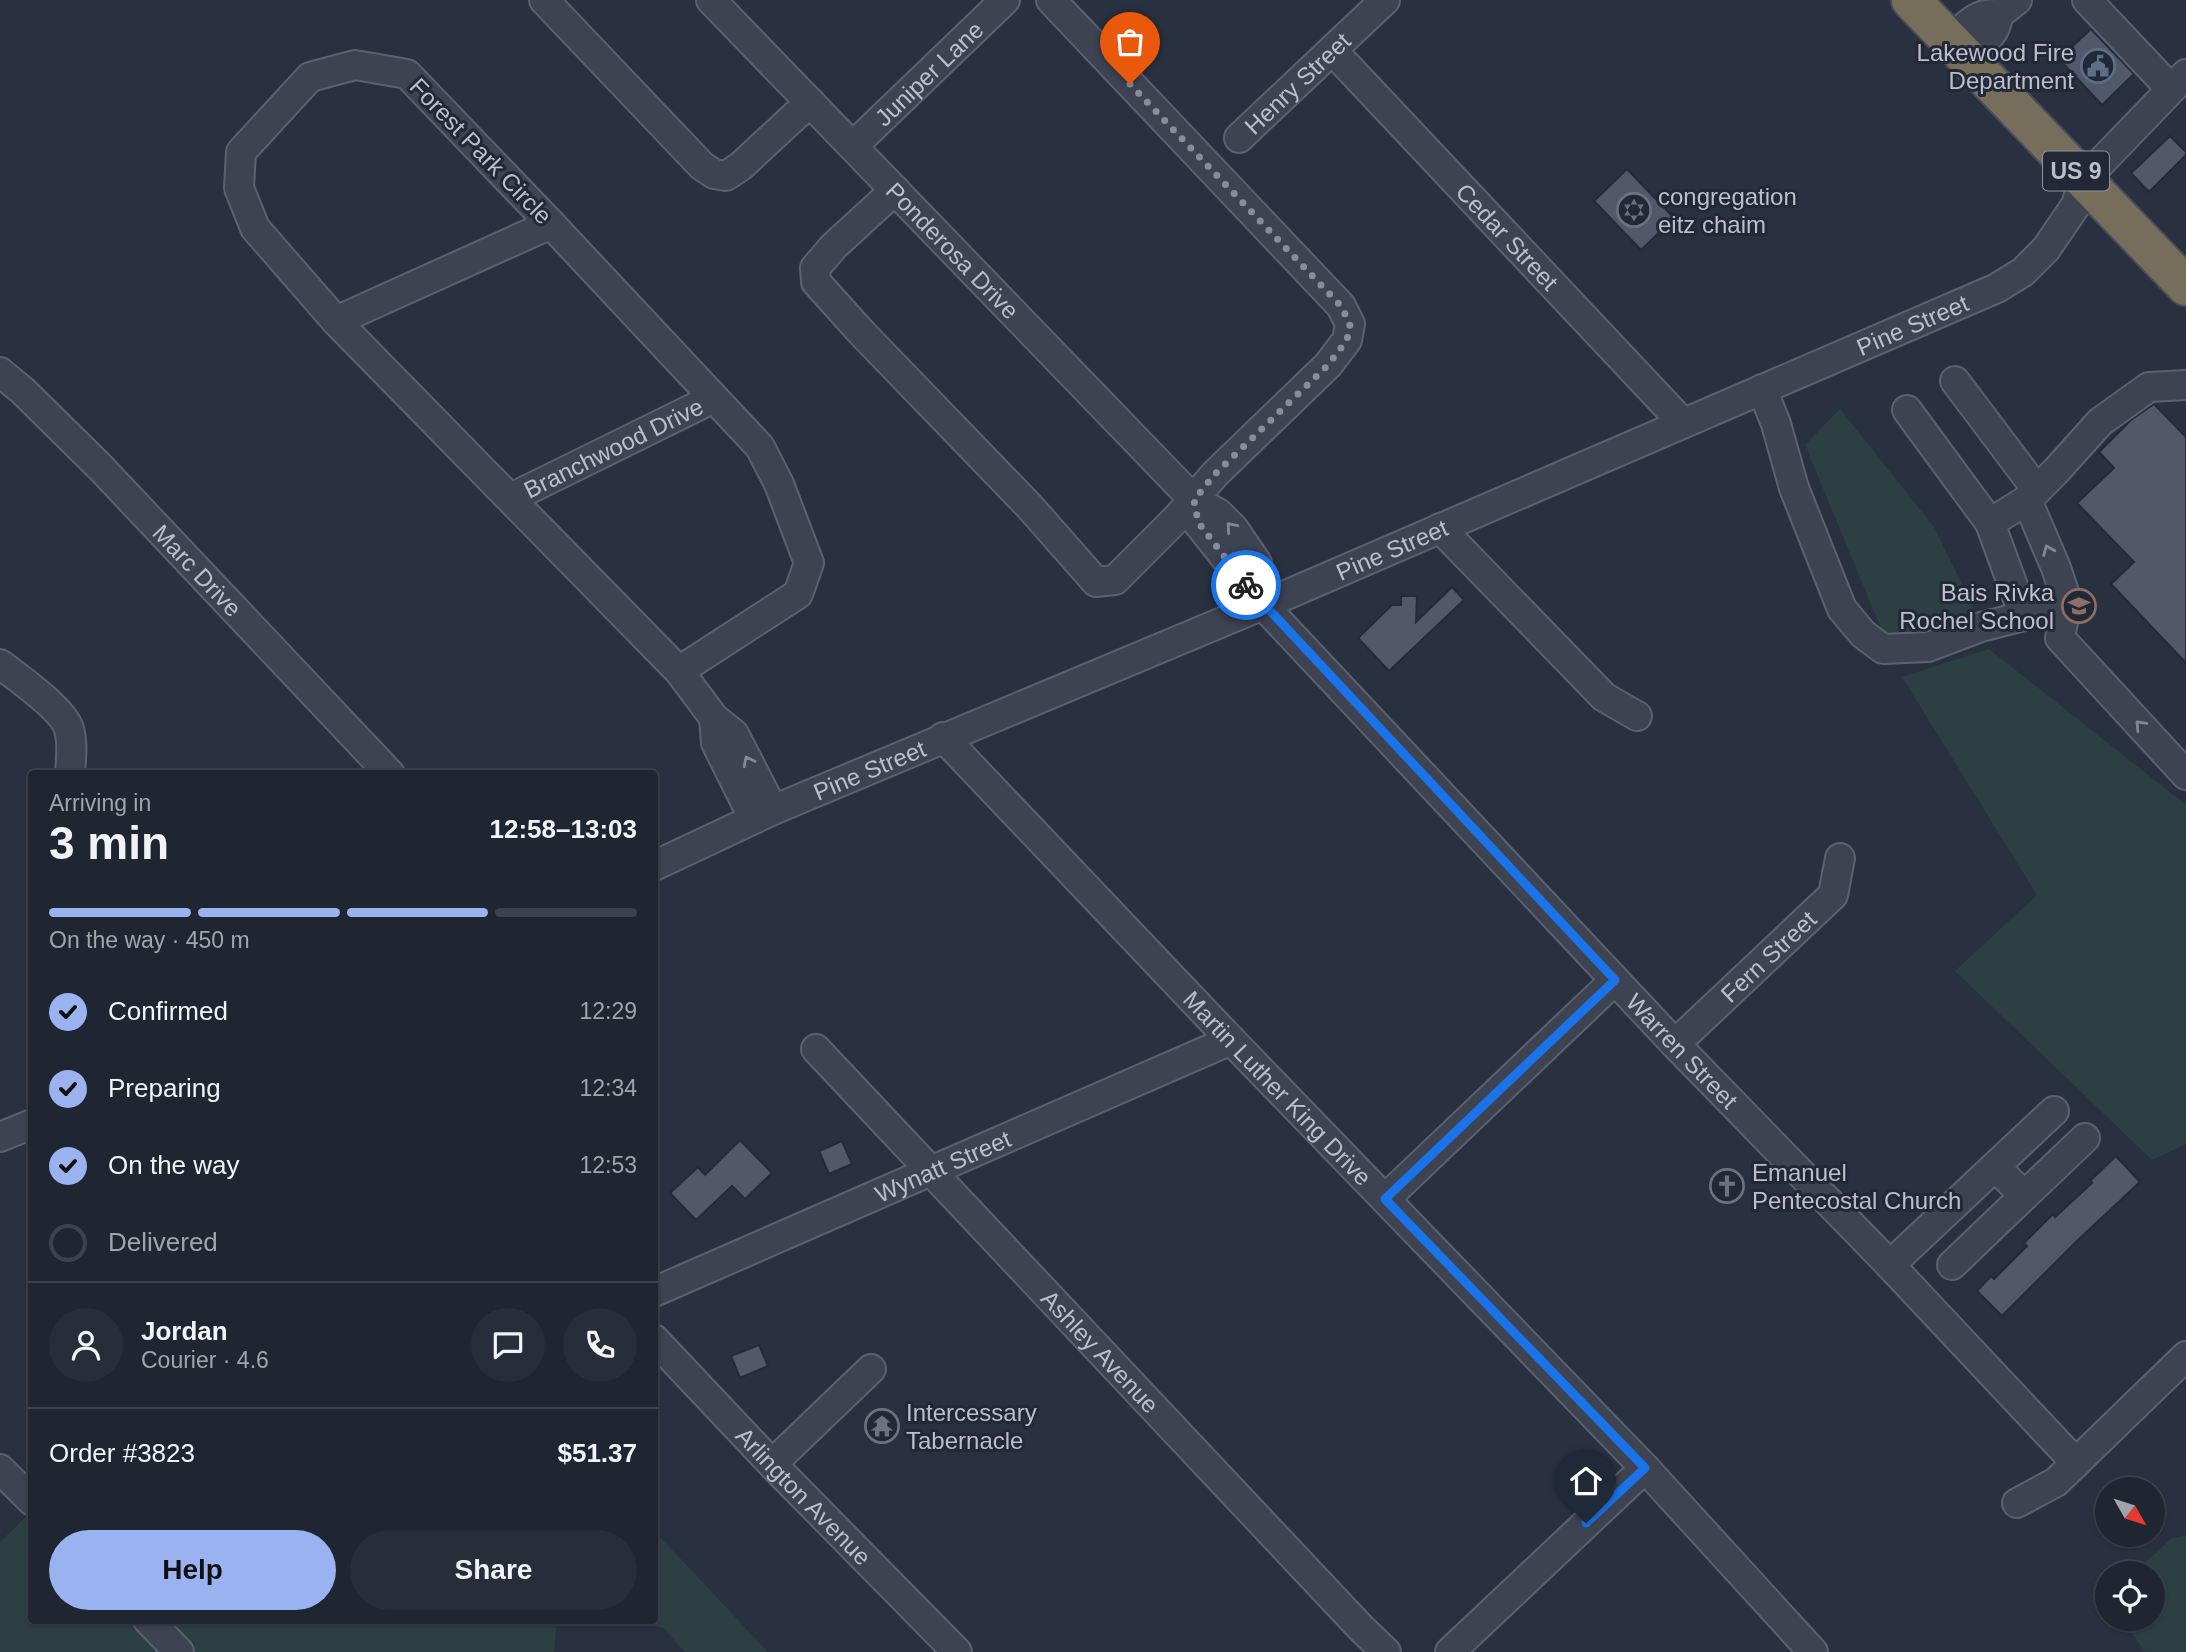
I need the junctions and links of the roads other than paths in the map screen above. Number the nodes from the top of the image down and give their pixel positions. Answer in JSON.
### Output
{"nodes":[{"id":1,"x":544,"y":0,"type":"edge"},
{"id":2,"x":711,"y":0,"type":"edge"},
{"id":3,"x":1005,"y":0,"type":"edge"},
{"id":4,"x":1051,"y":0,"type":"edge"},
{"id":5,"x":1385,"y":0,"type":"edge"},
{"id":6,"x":1911,"y":0,"type":"edge"},
{"id":7,"x":2087,"y":0,"type":"edge"},
{"id":8,"x":2008,"y":7,"type":"edge"},
{"id":9,"x":1957,"y":49,"type":"junction"},
{"id":10,"x":1332,"y":50,"type":"junction"},
{"id":11,"x":2178,"y":81,"type":"edge"},
{"id":12,"x":810,"y":102,"type":"junction"},
{"id":13,"x":1239,"y":138,"type":"dead end"},
{"id":14,"x":853,"y":146,"type":"junction"},
{"id":15,"x":2084,"y":180,"type":"junction"},
{"id":16,"x":895,"y":190,"type":"junction"},
{"id":17,"x":551,"y":224,"type":"junction"},
{"id":18,"x":2186,"y":286,"type":"edge"},
{"id":19,"x":337,"y":321,"type":"junction"},
{"id":20,"x":0,"y":372,"type":"edge"},
{"id":21,"x":1955,"y":382,"type":"dead end"},
{"id":22,"x":2186,"y":385,"type":"edge"},
{"id":23,"x":1762,"y":389,"type":"junction"},
{"id":24,"x":714,"y":398,"type":"junction"},
{"id":25,"x":1907,"y":410,"type":"dead end"},
{"id":26,"x":1683,"y":423,"type":"junction"},
{"id":27,"x":2032,"y":495,"type":"junction"},
{"id":28,"x":510,"y":498,"type":"junction"},
{"id":29,"x":1194,"y":500,"type":"junction"},
{"id":30,"x":1990,"y":523,"type":"junction"},
{"id":31,"x":1440,"y":528,"type":"junction"},
{"id":32,"x":2067,"y":601,"type":"junction"},
{"id":33,"x":1263,"y":605,"type":"junction"},
{"id":34,"x":2024,"y":616,"type":"junction"},
{"id":35,"x":0,"y":664,"type":"edge"},
{"id":36,"x":679,"y":671,"type":"junction"},
{"id":37,"x":1637,"y":716,"type":"dead end"},
{"id":38,"x":943,"y":737,"type":"junction"},
{"id":39,"x":70,"y":770,"type":"edge"},
{"id":40,"x":386,"y":770,"type":"edge"},
{"id":41,"x":2186,"y":775,"type":"edge"},
{"id":42,"x":764,"y":814,"type":"junction"},
{"id":43,"x":1840,"y":858,"type":"dead end"},
{"id":44,"x":658,"y":864,"type":"edge"},
{"id":45,"x":1615,"y":980,"type":"junction"},
{"id":46,"x":1231,"y":1040,"type":"junction"},
{"id":47,"x":1675,"y":1044,"type":"junction"},
{"id":48,"x":816,"y":1049,"type":"dead end"},
{"id":49,"x":2054,"y":1111,"type":"dead end"},
{"id":50,"x":28,"y":1126,"type":"edge"},
{"id":51,"x":0,"y":1138,"type":"edge"},
{"id":52,"x":2085,"y":1138,"type":"dead end"},
{"id":53,"x":1996,"y":1167,"type":"junction"},
{"id":54,"x":932,"y":1171,"type":"junction"},
{"id":55,"x":2024,"y":1196,"type":"junction"},
{"id":56,"x":1385,"y":1199,"type":"junction"},
{"id":57,"x":1890,"y":1265,"type":"junction"},
{"id":58,"x":1952,"y":1265,"type":"dead end"},
{"id":59,"x":658,"y":1290,"type":"edge"},
{"id":60,"x":658,"y":1343,"type":"edge"},
{"id":61,"x":2186,"y":1356,"type":"edge"},
{"id":62,"x":871,"y":1369,"type":"dead end"},
{"id":63,"x":2077,"y":1463,"type":"junction"},
{"id":64,"x":772,"y":1464,"type":"junction"},
{"id":65,"x":1645,"y":1468,"type":"junction"},
{"id":66,"x":0,"y":1469,"type":"edge"},
{"id":67,"x":28,"y":1497,"type":"edge"},
{"id":68,"x":2017,"y":1503,"type":"dead end"},
{"id":69,"x":153,"y":1624,"type":"edge"},
{"id":70,"x":179,"y":1652,"type":"edge"},
{"id":71,"x":957,"y":1652,"type":"edge"},
{"id":72,"x":1386,"y":1652,"type":"edge"},
{"id":73,"x":1450,"y":1652,"type":"edge"},
{"id":74,"x":1813,"y":1652,"type":"edge"}],
"edges":[{"from":1,"to":12,"type":"street"},
{"from":2,"to":12,"type":"street","name":"Ponderosa Drive"},
{"from":3,"to":14,"type":"street","name":"Juniper Lane"},
{"from":4,"to":29,"type":"street"},
{"from":5,"to":10,"type":"street","name":"Henry Street"},
{"from":6,"to":9,"type":"highway","number":"US 9"},
{"from":7,"to":11,"type":"street"},
{"from":8,"to":9,"type":"street"},
{"from":9,"to":15,"type":"highway","number":"US 9"},
{"from":10,"to":13,"type":"street","name":"Henry Street"},
{"from":10,"to":26,"type":"street","name":"Cedar Street"},
{"from":11,"to":15,"type":"street"},
{"from":12,"to":14,"type":"street","name":"Ponderosa Drive"},
{"from":14,"to":16,"type":"street","name":"Ponderosa Drive"},
{"from":15,"to":18,"type":"highway","number":"US 9"},
{"from":15,"to":23,"type":"street","name":"Pine Street"},
{"from":16,"to":29,"type":"street","name":"Ponderosa Drive"},
{"from":16,"to":29,"type":"street"},
{"from":17,"to":19,"type":"street"},
{"from":17,"to":19,"type":"street","name":"Forest Park Circle"},
{"from":17,"to":24,"type":"street","name":"Forest Park Circle"},
{"from":19,"to":28,"type":"street","name":"Forest Park Circle"},
{"from":20,"to":40,"type":"street","name":"Marc Drive"},
{"from":21,"to":27,"type":"street"},
{"from":22,"to":27,"type":"street"},
{"from":23,"to":26,"type":"street","name":"Pine Street"},
{"from":23,"to":34,"type":"street"},
{"from":24,"to":28,"type":"street","name":"Branchwood Drive"},
{"from":24,"to":36,"type":"street","name":"Forest Park Circle"},
{"from":25,"to":30,"type":"street"},
{"from":26,"to":31,"type":"street","name":"Pine Street"},
{"from":27,"to":30,"type":"street"},
{"from":32,"to":27,"type":"street","one_way":true},
{"from":28,"to":36,"type":"street","name":"Forest Park Circle"},
{"from":29,"to":33,"type":"street","name":"Ponderosa Drive"},
{"from":30,"to":34,"type":"street"},
{"from":31,"to":33,"type":"street","name":"Pine Street"},
{"from":31,"to":37,"type":"street"},
{"from":32,"to":34,"type":"street"},
{"from":41,"to":32,"type":"street","one_way":true},
{"from":33,"to":38,"type":"street","name":"Pine Street"},
{"from":33,"to":45,"type":"street","name":"Warren Street"},
{"from":35,"to":39,"type":"street"},
{"from":36,"to":42,"type":"street","name":"Forest Park Circle"},
{"from":38,"to":42,"type":"street","name":"Pine Street"},
{"from":38,"to":46,"type":"street","name":"Martin Luther King Drive"},
{"from":42,"to":44,"type":"street","name":"Pine Street"},
{"from":43,"to":47,"type":"street","name":"Fern Street"},
{"from":45,"to":47,"type":"street","name":"Warren Street"},
{"from":45,"to":56,"type":"street"},
{"from":46,"to":54,"type":"street","name":"Wynatt Street"},
{"from":46,"to":56,"type":"street","name":"Martin Luther King Drive"},
{"from":47,"to":57,"type":"street","name":"Warren Street"},
{"from":48,"to":54,"type":"street","name":"Ashley Avenue"},
{"from":49,"to":53,"type":"street"},
{"from":50,"to":51,"type":"street"},
{"from":52,"to":55,"type":"street"},
{"from":53,"to":55,"type":"street"},
{"from":53,"to":57,"type":"street"},
{"from":54,"to":59,"type":"street","name":"Wynatt Street"},
{"from":54,"to":72,"type":"street","name":"Ashley Avenue"},
{"from":55,"to":58,"type":"street"},
{"from":56,"to":65,"type":"street","name":"Martin Luther King Drive"},
{"from":57,"to":63,"type":"street","name":"Warren Street"},
{"from":60,"to":64,"type":"street","name":"Arlington Avenue"},
{"from":61,"to":63,"type":"street"},
{"from":62,"to":64,"type":"street"},
{"from":63,"to":68,"type":"street"},
{"from":64,"to":71,"type":"street","name":"Arlington Avenue"},
{"from":65,"to":73,"type":"street"},
{"from":65,"to":74,"type":"street","name":"Martin Luther King Drive"},
{"from":66,"to":67,"type":"street"},
{"from":69,"to":70,"type":"street"}]}
